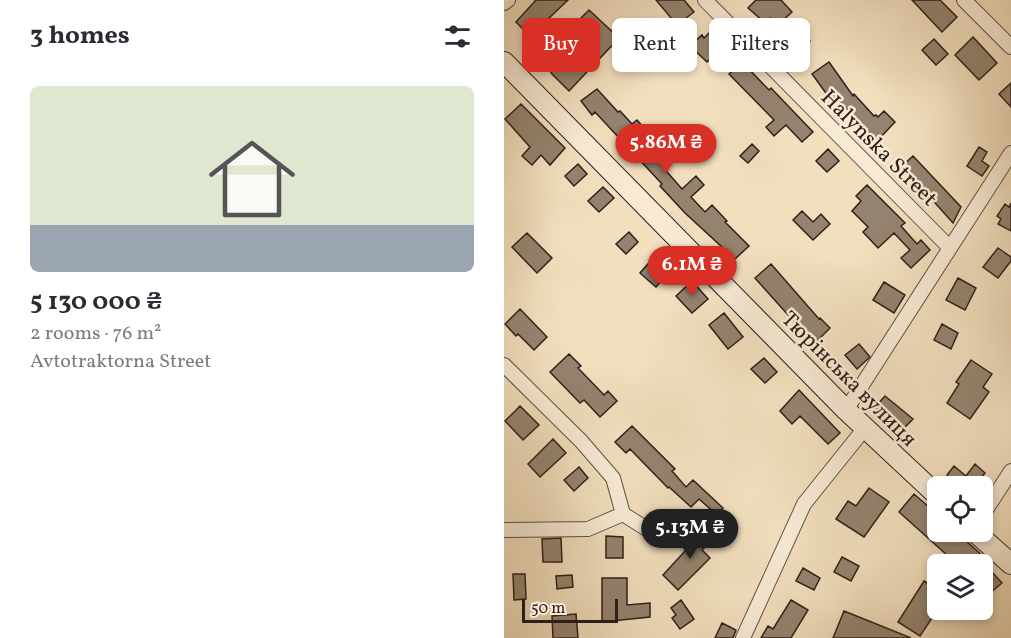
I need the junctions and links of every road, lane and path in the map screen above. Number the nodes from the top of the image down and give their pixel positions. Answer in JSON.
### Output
{"nodes":[{"id":1,"x":508,"y":0,"type":"edge"},
{"id":2,"x":705,"y":0,"type":"edge"},
{"id":3,"x":964,"y":0,"type":"edge"},
{"id":4,"x":504,"y":3,"type":"edge"},
{"id":5,"x":1011,"y":47,"type":"edge"},
{"id":6,"x":504,"y":62,"type":"edge"},
{"id":7,"x":1011,"y":153,"type":"edge"},
{"id":8,"x":949,"y":247,"type":"junction"},
{"id":9,"x":504,"y":365,"type":"edge"},
{"id":10,"x":846,"y":410,"type":"junction"},
{"id":11,"x":865,"y":428,"type":"junction"},
{"id":12,"x":1011,"y":471,"type":"edge"},
{"id":13,"x":927,"y":486,"type":"edge"},
{"id":14,"x":993,"y":499,"type":"edge"},
{"id":15,"x":622,"y":514,"type":"junction"},
{"id":16,"x":692,"y":524,"type":"dead end"},
{"id":17,"x":504,"y":530,"type":"edge"},
{"id":18,"x":986,"y":542,"type":"edge"},
{"id":19,"x":1011,"y":564,"type":"edge"},
{"id":20,"x":743,"y":638,"type":"edge"}],
"edges":[{"from":1,"to":4,"type":"street"},
{"from":2,"to":8,"type":"street","name":"Halynska Street"},
{"from":3,"to":5,"type":"street"},
{"from":6,"to":10,"type":"main road","name":"Тюрінська вулиця"},
{"from":7,"to":8,"type":"street"},
{"from":8,"to":10,"type":"street"},
{"from":9,"to":15,"type":"street"},
{"from":10,"to":11,"type":"main road","name":"Тюрінська вулиця"},
{"from":11,"to":13,"type":"main road","name":"Тюрінська вулиця"},
{"from":11,"to":20,"type":"street"},
{"from":12,"to":14,"type":"street"},
{"from":15,"to":16,"type":"street"},
{"from":15,"to":17,"type":"street"},
{"from":18,"to":19,"type":"main road"}]}
